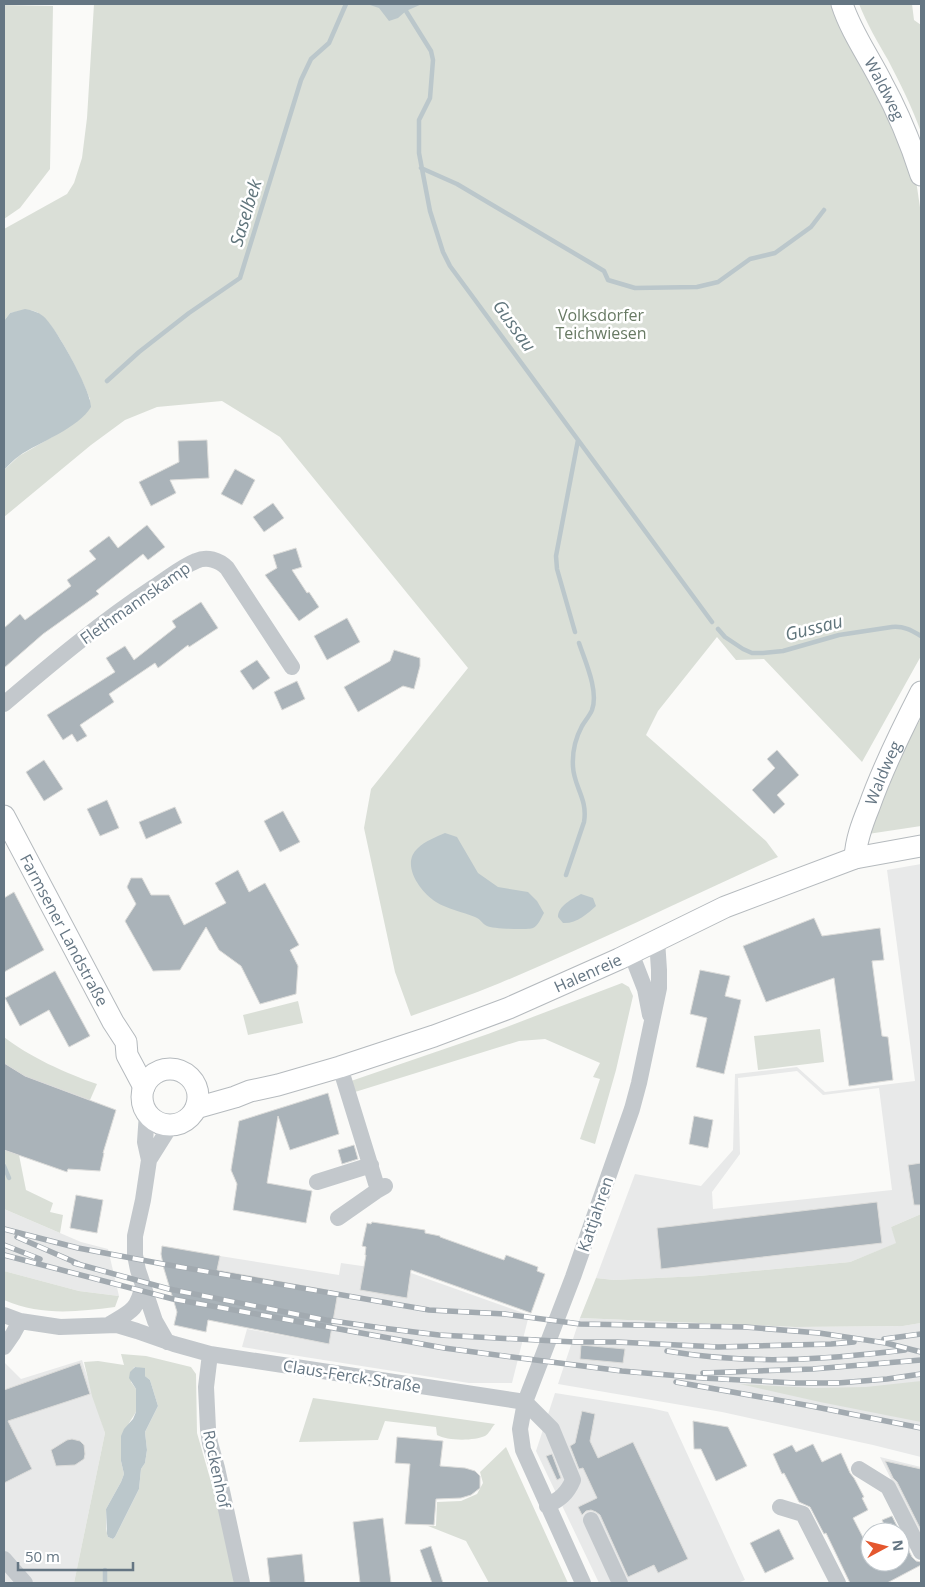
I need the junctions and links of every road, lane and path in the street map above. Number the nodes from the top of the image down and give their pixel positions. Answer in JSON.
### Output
{"nodes":[{"id":1,"x":842,"y":4,"type":"edge"},
{"id":2,"x":921,"y":176,"type":"edge"},
{"id":3,"x":292,"y":667,"type":"dead end"},
{"id":4,"x":921,"y":692,"type":"edge"},
{"id":5,"x":4,"y":704,"type":"edge"},
{"id":6,"x":4,"y":816,"type":"edge"},
{"id":7,"x":921,"y":846,"type":"edge"},
{"id":8,"x":855,"y":858,"type":"junction"},
{"id":9,"x":657,"y":940,"type":"junction"},
{"id":10,"x":631,"y":953,"type":"junction"},
{"id":11,"x":651,"y":1022,"type":"junction"},
{"id":12,"x":126,"y":1042,"type":"junction"},
{"id":13,"x":340,"y":1067,"type":"junction"},
{"id":14,"x":160,"y":1071,"type":"junction"},
{"id":15,"x":144,"y":1087,"type":"junction"},
{"id":16,"x":196,"y":1097,"type":"junction"},
{"id":17,"x":147,"y":1114,"type":"junction"},
{"id":18,"x":170,"y":1125,"type":"junction"},
{"id":19,"x":148,"y":1160,"type":"junction"},
{"id":20,"x":370,"y":1165,"type":"junction"},
{"id":21,"x":317,"y":1182,"type":"dead end"},
{"id":22,"x":338,"y":1218,"type":"dead end"},
{"id":23,"x":143,"y":1285,"type":"junction"},
{"id":24,"x":4,"y":1315,"type":"edge"},
{"id":25,"x":20,"y":1321,"type":"junction"},
{"id":26,"x":110,"y":1324,"type":"junction"},
{"id":27,"x":167,"y":1342,"type":"junction"},
{"id":28,"x":4,"y":1347,"type":"edge"},
{"id":29,"x":210,"y":1354,"type":"junction"},
{"id":30,"x":525,"y":1402,"type":"junction"},
{"id":31,"x":859,"y":1469,"type":"dead end"},
{"id":32,"x":547,"y":1506,"type":"junction"},
{"id":33,"x":780,"y":1507,"type":"dead end"},
{"id":34,"x":591,"y":1520,"type":"dead end"},
{"id":35,"x":921,"y":1552,"type":"edge"},
{"id":36,"x":4,"y":1559,"type":"edge"},
{"id":37,"x":25,"y":1583,"type":"edge"},
{"id":38,"x":242,"y":1583,"type":"edge"},
{"id":39,"x":583,"y":1583,"type":"edge"},
{"id":40,"x":620,"y":1583,"type":"edge"},
{"id":41,"x":838,"y":1583,"type":"edge"}],
"edges":[{"from":1,"to":2,"type":"main road","name":"Waldweg"},
{"from":3,"to":5,"type":"street","name":"Flethmannskamp"},
{"from":4,"to":8,"type":"main road","name":"Waldweg"},
{"from":6,"to":12,"type":"main road","name":"Farmsener Landstraße"},
{"from":7,"to":8,"type":"main road","name":"Halenreie"},
{"from":8,"to":9,"type":"main road","name":"Halenreie"},
{"from":9,"to":10,"type":"main road","name":"Halenreie"},
{"from":9,"to":11,"type":"street","name":"Kattjahren"},
{"from":10,"to":11,"type":"street","name":"Kattjahren"},
{"from":10,"to":13,"type":"main road","name":"Halenreie"},
{"from":11,"to":30,"type":"street","name":"Kattjahren"},
{"from":12,"to":14,"type":"main road","name":"Farmsener Landstraße"},
{"from":12,"to":15,"type":"main road","name":"Farmsener Landstraße"},
{"from":13,"to":16,"type":"main road","name":"Halenreie"},
{"from":13,"to":20,"type":"street"},
{"from":14,"to":15,"type":"main road"},
{"from":14,"to":16,"type":"main road"},
{"from":15,"to":17,"type":"main road","name":"Farmsener Landstraße"},
{"from":16,"to":18,"type":"main road"},
{"from":17,"to":18,"type":"main road"},
{"from":17,"to":19,"type":"street","name":"Farmsener Landstraße"},
{"from":18,"to":19,"type":"street","name":"Farmsener Landstraße"},
{"from":19,"to":23,"type":"street","name":"Farmsener Landstraße"},
{"from":20,"to":21,"type":"street"},
{"from":20,"to":22,"type":"street"},
{"from":23,"to":26,"type":"street"},
{"from":23,"to":27,"type":"street","name":"Farmsener Landstraße"},
{"from":24,"to":25,"type":"street","name":"Claus-Ferck-Straße"},
{"from":25,"to":26,"type":"street","name":"Claus-Ferck-Straße"},
{"from":25,"to":28,"type":"street"},
{"from":26,"to":27,"type":"street","name":"Claus-Ferck-Straße"},
{"from":27,"to":29,"type":"street","name":"Claus-Ferck-Straße"},
{"from":29,"to":30,"type":"street","name":"Claus-Ferck-Straße"},
{"from":29,"to":38,"type":"street","name":"Rockenhof"},
{"from":30,"to":32,"type":"street"},
{"from":30,"to":32,"type":"street"},
{"from":31,"to":35,"type":"street"},
{"from":32,"to":39,"type":"street"},
{"from":33,"to":41,"type":"street"},
{"from":34,"to":40,"type":"street"},
{"from":36,"to":37,"type":"street"}]}
